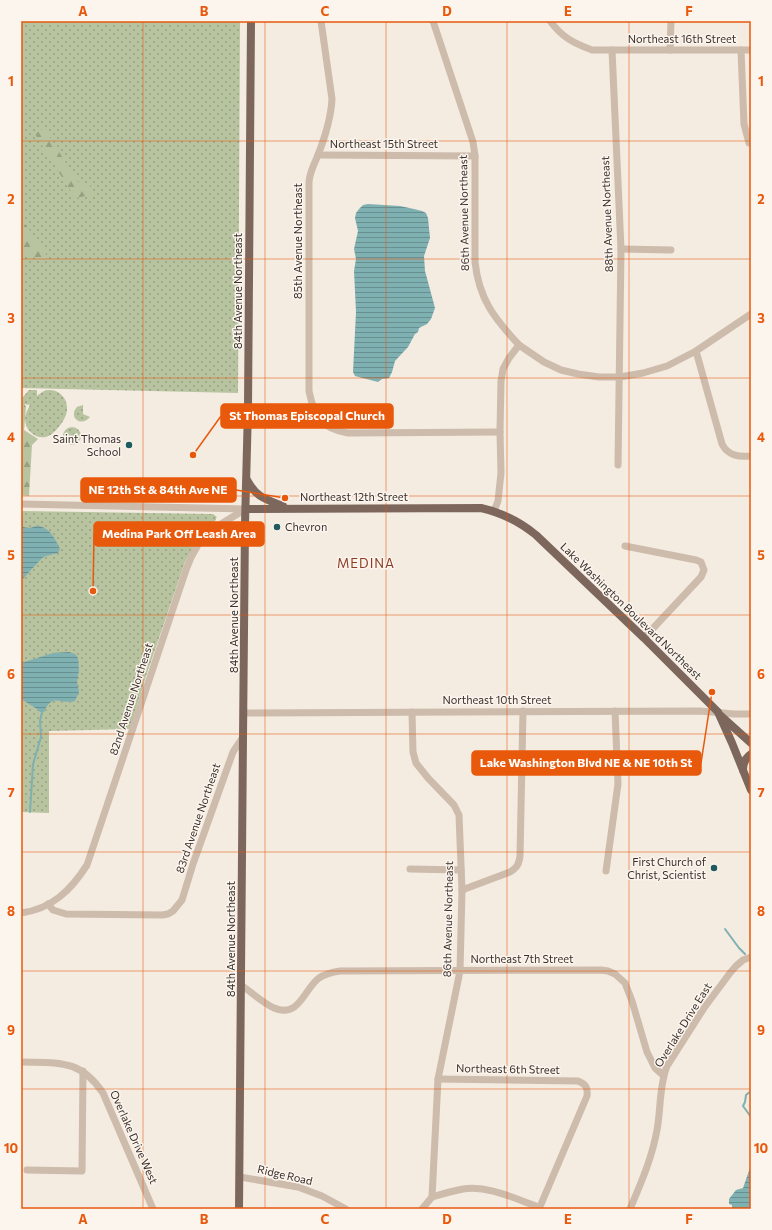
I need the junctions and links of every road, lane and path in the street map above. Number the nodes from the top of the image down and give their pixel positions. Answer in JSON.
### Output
{"nodes":[{"id":1,"x":251,"y":21,"type":"edge"},
{"id":2,"x":321,"y":21,"type":"edge"},
{"id":3,"x":433,"y":21,"type":"edge"},
{"id":4,"x":550,"y":21,"type":"edge"},
{"id":5,"x":671,"y":21,"type":"edge"},
{"id":6,"x":612,"y":50,"type":"junction"},
{"id":7,"x":670,"y":50,"type":"junction"},
{"id":8,"x":741,"y":50,"type":"junction"},
{"id":9,"x":751,"y":50,"type":"edge"},
{"id":10,"x":749,"y":143,"type":"dead end"},
{"id":11,"x":318,"y":155,"type":"junction"},
{"id":12,"x":475,"y":156,"type":"junction"},
{"id":13,"x":621,"y":249,"type":"junction"},
{"id":14,"x":671,"y":250,"type":"dead end"},
{"id":15,"x":751,"y":314,"type":"edge"},
{"id":16,"x":519,"y":345,"type":"junction"},
{"id":17,"x":696,"y":351,"type":"junction"},
{"id":18,"x":620,"y":377,"type":"junction"},
{"id":19,"x":500,"y":432,"type":"junction"},
{"id":20,"x":751,"y":456,"type":"edge"},
{"id":21,"x":618,"y":465,"type":"dead end"},
{"id":22,"x":247,"y":480,"type":"junction"},
{"id":23,"x":21,"y":504,"type":"edge"},
{"id":24,"x":210,"y":507,"type":"junction"},
{"id":25,"x":289,"y":508,"type":"junction"},
{"id":26,"x":246,"y":509,"type":"junction"},
{"id":27,"x":494,"y":511,"type":"junction"},
{"id":28,"x":219,"y":525,"type":"junction"},
{"id":29,"x":625,"y":546,"type":"dead end"},
{"id":30,"x":644,"y":638,"type":"junction"},
{"id":31,"x":523,"y":711,"type":"junction"},
{"id":32,"x":615,"y":711,"type":"junction"},
{"id":33,"x":412,"y":712,"type":"junction"},
{"id":34,"x":718,"y":712,"type":"junction"},
{"id":35,"x":244,"y":713,"type":"junction"},
{"id":36,"x":751,"y":714,"type":"edge"},
{"id":37,"x":243,"y":736,"type":"junction"},
{"id":38,"x":751,"y":743,"type":"edge"},
{"id":39,"x":751,"y":754,"type":"edge"},
{"id":40,"x":744,"y":770,"type":"junction"},
{"id":41,"x":751,"y":790,"type":"edge"},
{"id":42,"x":410,"y":869,"type":"dead end"},
{"id":43,"x":461,"y":870,"type":"junction"},
{"id":44,"x":606,"y":871,"type":"dead end"},
{"id":45,"x":462,"y":890,"type":"junction"},
{"id":46,"x":48,"y":904,"type":"junction"},
{"id":47,"x":21,"y":913,"type":"edge"},
{"id":48,"x":751,"y":957,"type":"edge"},
{"id":49,"x":460,"y":971,"type":"junction"},
{"id":50,"x":241,"y":985,"type":"junction"},
{"id":51,"x":21,"y":1062,"type":"edge"},
{"id":52,"x":83,"y":1071,"type":"junction"},
{"id":53,"x":663,"y":1075,"type":"junction"},
{"id":54,"x":438,"y":1078,"type":"junction"},
{"id":55,"x":27,"y":1170,"type":"dead end"},
{"id":56,"x":240,"y":1177,"type":"junction"},
{"id":57,"x":432,"y":1197,"type":"junction"},
{"id":58,"x":539,"y":1208,"type":"edge"},
{"id":59,"x":153,"y":1209,"type":"edge"},
{"id":60,"x":240,"y":1209,"type":"edge"},
{"id":61,"x":346,"y":1209,"type":"edge"},
{"id":62,"x":422,"y":1209,"type":"edge"},
{"id":63,"x":630,"y":1209,"type":"edge"}],
"edges":[{"from":1,"to":22,"type":"main road","name":"84th Avenue Northeast"},
{"from":2,"to":11,"type":"street","name":"85th Avenue Northeast"},
{"from":3,"to":12,"type":"street","name":"86th Avenue Northeast"},
{"from":4,"to":6,"type":"street","name":"Northeast 16th Street"},
{"from":5,"to":7,"type":"street"},
{"from":6,"to":7,"type":"street","name":"Northeast 16th Street"},
{"from":6,"to":13,"type":"street","name":"88th Avenue Northeast"},
{"from":7,"to":8,"type":"street","name":"Northeast 16th Street"},
{"from":8,"to":9,"type":"street","name":"Northeast 16th Street"},
{"from":8,"to":10,"type":"street"},
{"from":11,"to":12,"type":"street","name":"Northeast 15th Street"},
{"from":11,"to":19,"type":"street","name":"85th Avenue Northeast"},
{"from":12,"to":16,"type":"street","name":"86th Avenue Northeast"},
{"from":13,"to":14,"type":"street"},
{"from":13,"to":18,"type":"street","name":"88th Avenue Northeast"},
{"from":15,"to":17,"type":"street","name":"86th Avenue Northeast"},
{"from":16,"to":18,"type":"street","name":"86th Avenue Northeast"},
{"from":16,"to":19,"type":"street"},
{"from":17,"to":18,"type":"street","name":"86th Avenue Northeast"},
{"from":17,"to":20,"type":"street"},
{"from":18,"to":21,"type":"street","name":"88th Avenue Northeast"},
{"from":19,"to":27,"type":"street"},
{"from":22,"to":25,"type":"main road"},
{"from":22,"to":26,"type":"main road","name":"84th Avenue Northeast"},
{"from":23,"to":24,"type":"street","name":"Northeast 12th Street"},
{"from":24,"to":26,"type":"street","name":"Northeast 12th Street"},
{"from":24,"to":28,"type":"street"},
{"from":25,"to":26,"type":"main road","name":"Northeast 12th Street"},
{"from":25,"to":27,"type":"main road","name":"Northeast 12th Street"},
{"from":26,"to":28,"type":"street","name":"82nd Avenue Northeast"},
{"from":26,"to":35,"type":"main road","name":"84th Avenue Northeast"},
{"from":27,"to":30,"type":"main road","name":"Lake Washington Boulevard Northeast"},
{"from":28,"to":46,"type":"street","name":"82nd Avenue Northeast"},
{"from":29,"to":30,"type":"street"},
{"from":30,"to":34,"type":"main road","name":"Lake Washington Boulevard Northeast"},
{"from":31,"to":32,"type":"street","name":"Northeast 10th Street"},
{"from":31,"to":33,"type":"street","name":"Northeast 10th Street"},
{"from":31,"to":45,"type":"street"},
{"from":32,"to":34,"type":"street","name":"Northeast 10th Street"},
{"from":32,"to":44,"type":"street"},
{"from":33,"to":35,"type":"street","name":"Northeast 10th Street"},
{"from":33,"to":43,"type":"street","name":"86th Avenue Northeast"},
{"from":34,"to":36,"type":"street","name":"Northeast 10th Street"},
{"from":34,"to":38,"type":"main road"},
{"from":34,"to":40,"type":"main road","name":"Lake Washington Boulevard Northeast"},
{"from":35,"to":37,"type":"main road","name":"84th Avenue Northeast"},
{"from":37,"to":46,"type":"street","name":"83rd Avenue Northeast"},
{"from":37,"to":50,"type":"main road","name":"84th Avenue Northeast"},
{"from":39,"to":40,"type":"main road"},
{"from":40,"to":41,"type":"main road","name":"Lake Washington Boulevard Northeast"},
{"from":42,"to":43,"type":"street"},
{"from":43,"to":45,"type":"street","name":"86th Avenue Northeast"},
{"from":45,"to":49,"type":"street","name":"86th Avenue Northeast"},
{"from":46,"to":47,"type":"street","name":"82nd Avenue Northeast"},
{"from":48,"to":53,"type":"street","name":"Overlake Drive East"},
{"from":49,"to":50,"type":"street","name":"Northeast 7th Street"},
{"from":49,"to":53,"type":"street","name":"Northeast 7th Street"},
{"from":49,"to":54,"type":"street","name":"86th Avenue Northeast"},
{"from":50,"to":56,"type":"main road","name":"84th Avenue Northeast"},
{"from":51,"to":52,"type":"street","name":"Overlake Drive West"},
{"from":52,"to":55,"type":"street"},
{"from":52,"to":59,"type":"street","name":"Overlake Drive West"},
{"from":53,"to":63,"type":"street","name":"Overlake Drive East"},
{"from":54,"to":57,"type":"street","name":"86th Avenue Northeast"},
{"from":54,"to":58,"type":"street","name":"Northeast 6th Street"},
{"from":56,"to":60,"type":"main road","name":"84th Avenue Northeast"},
{"from":56,"to":61,"type":"street","name":"Ridge Road"},
{"from":57,"to":58,"type":"street"},
{"from":57,"to":62,"type":"street"}]}
